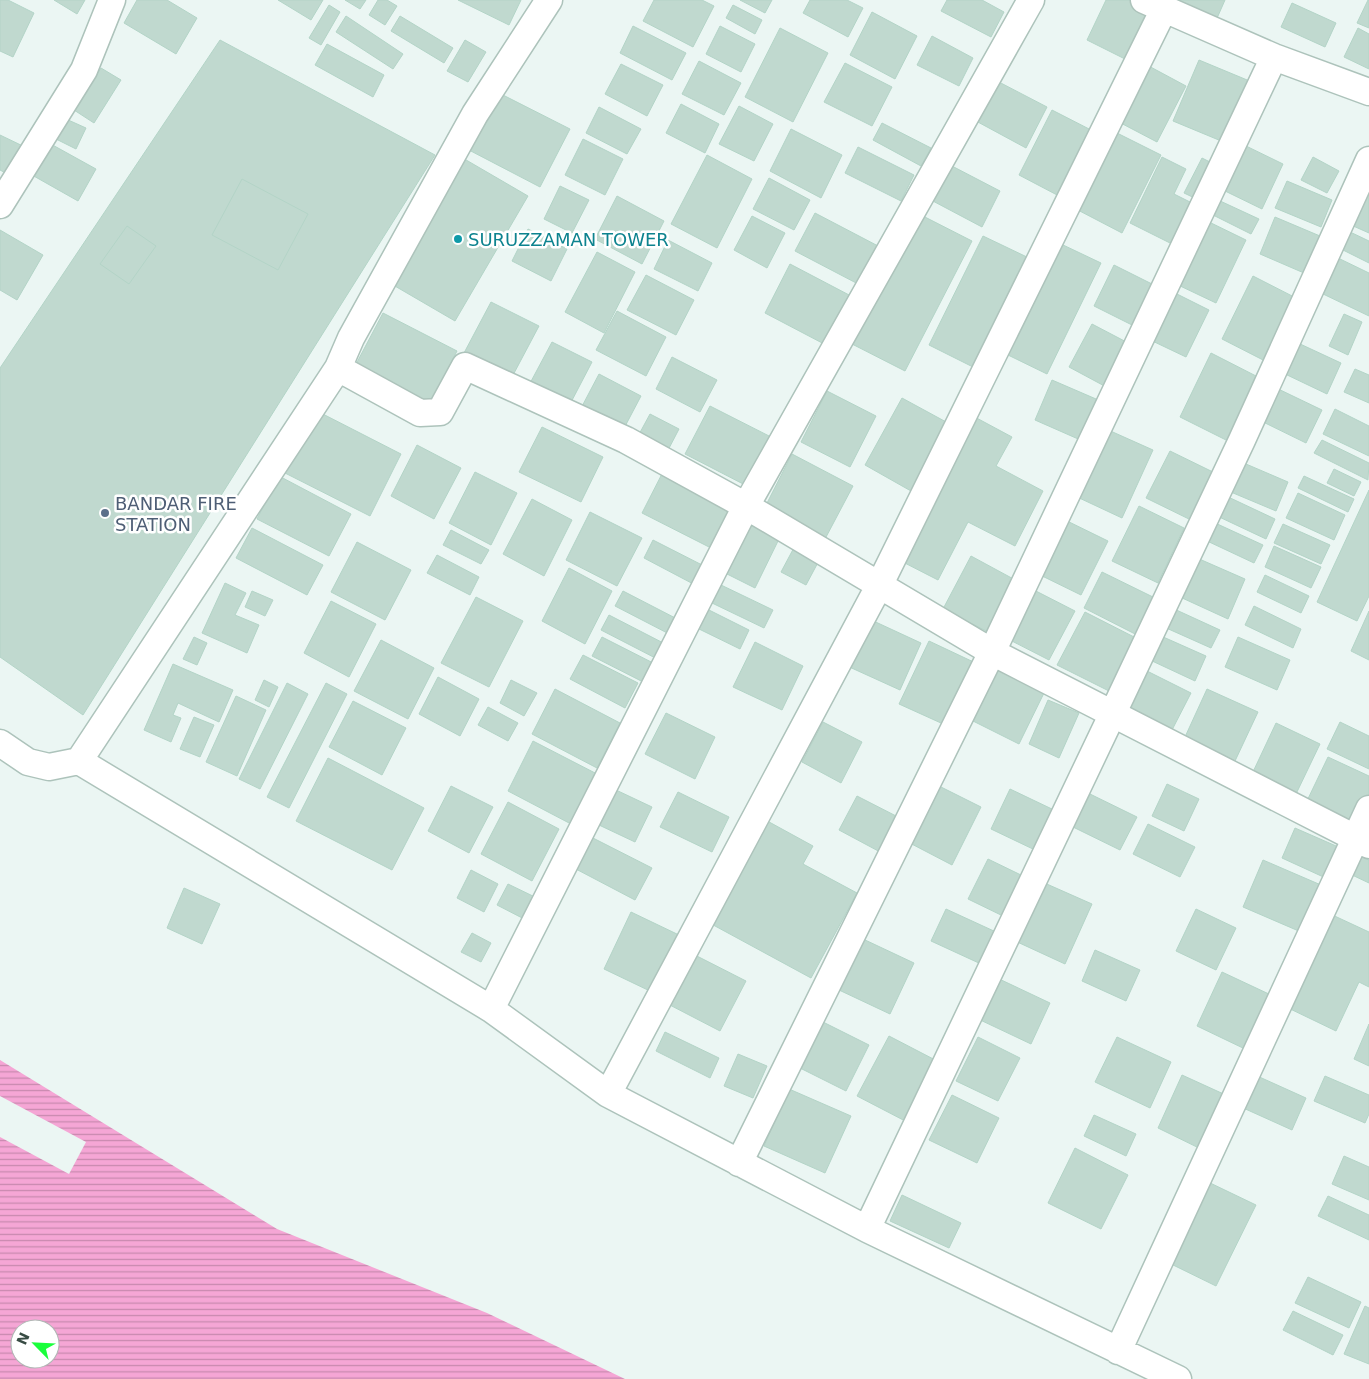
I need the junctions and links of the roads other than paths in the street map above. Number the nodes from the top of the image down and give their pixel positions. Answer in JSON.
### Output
{"nodes":[{"id":1,"x":112,"y":0,"type":"edge"},
{"id":2,"x":549,"y":0,"type":"edge"},
{"id":3,"x":1031,"y":0,"type":"edge"},
{"id":4,"x":1154,"y":5,"type":"edge"},
{"id":5,"x":1274,"y":57,"type":"junction"},
{"id":6,"x":1369,"y":92,"type":"edge"},
{"id":7,"x":1369,"y":160,"type":"edge"},
{"id":8,"x":0,"y":205,"type":"edge"},
{"id":9,"x":338,"y":368,"type":"junction"},
{"id":10,"x":746,"y":506,"type":"junction"},
{"id":11,"x":880,"y":584,"type":"junction"},
{"id":12,"x":992,"y":652,"type":"junction"},
{"id":13,"x":1114,"y":713,"type":"junction"},
{"id":14,"x":0,"y":743,"type":"edge"},
{"id":15,"x":79,"y":761,"type":"junction"},
{"id":16,"x":1369,"y":809,"type":"edge"},
{"id":17,"x":1362,"y":842,"type":"edge"},
{"id":18,"x":491,"y":1009,"type":"junction"},
{"id":19,"x":608,"y":1094,"type":"junction"},
{"id":20,"x":739,"y":1162,"type":"junction"},
{"id":21,"x":867,"y":1229,"type":"junction"},
{"id":22,"x":1118,"y":1351,"type":"junction"},
{"id":23,"x":1178,"y":1379,"type":"edge"}],
"edges":[{"from":1,"to":8,"type":"street"},
{"from":2,"to":9,"type":"street"},
{"from":3,"to":10,"type":"street"},
{"from":4,"to":5,"type":"street"},
{"from":4,"to":11,"type":"street"},
{"from":5,"to":6,"type":"street"},
{"from":5,"to":12,"type":"street"},
{"from":7,"to":13,"type":"street"},
{"from":9,"to":10,"type":"street"},
{"from":9,"to":15,"type":"street"},
{"from":10,"to":11,"type":"street"},
{"from":10,"to":18,"type":"street"},
{"from":11,"to":12,"type":"street"},
{"from":11,"to":19,"type":"street"},
{"from":12,"to":13,"type":"street"},
{"from":12,"to":20,"type":"street"},
{"from":13,"to":17,"type":"street"},
{"from":13,"to":21,"type":"street"},
{"from":14,"to":15,"type":"street"},
{"from":15,"to":18,"type":"street"},
{"from":16,"to":17,"type":"street"},
{"from":17,"to":22,"type":"street"},
{"from":18,"to":19,"type":"street"},
{"from":19,"to":20,"type":"street"},
{"from":20,"to":21,"type":"street"},
{"from":21,"to":22,"type":"street"},
{"from":22,"to":23,"type":"street"}]}
